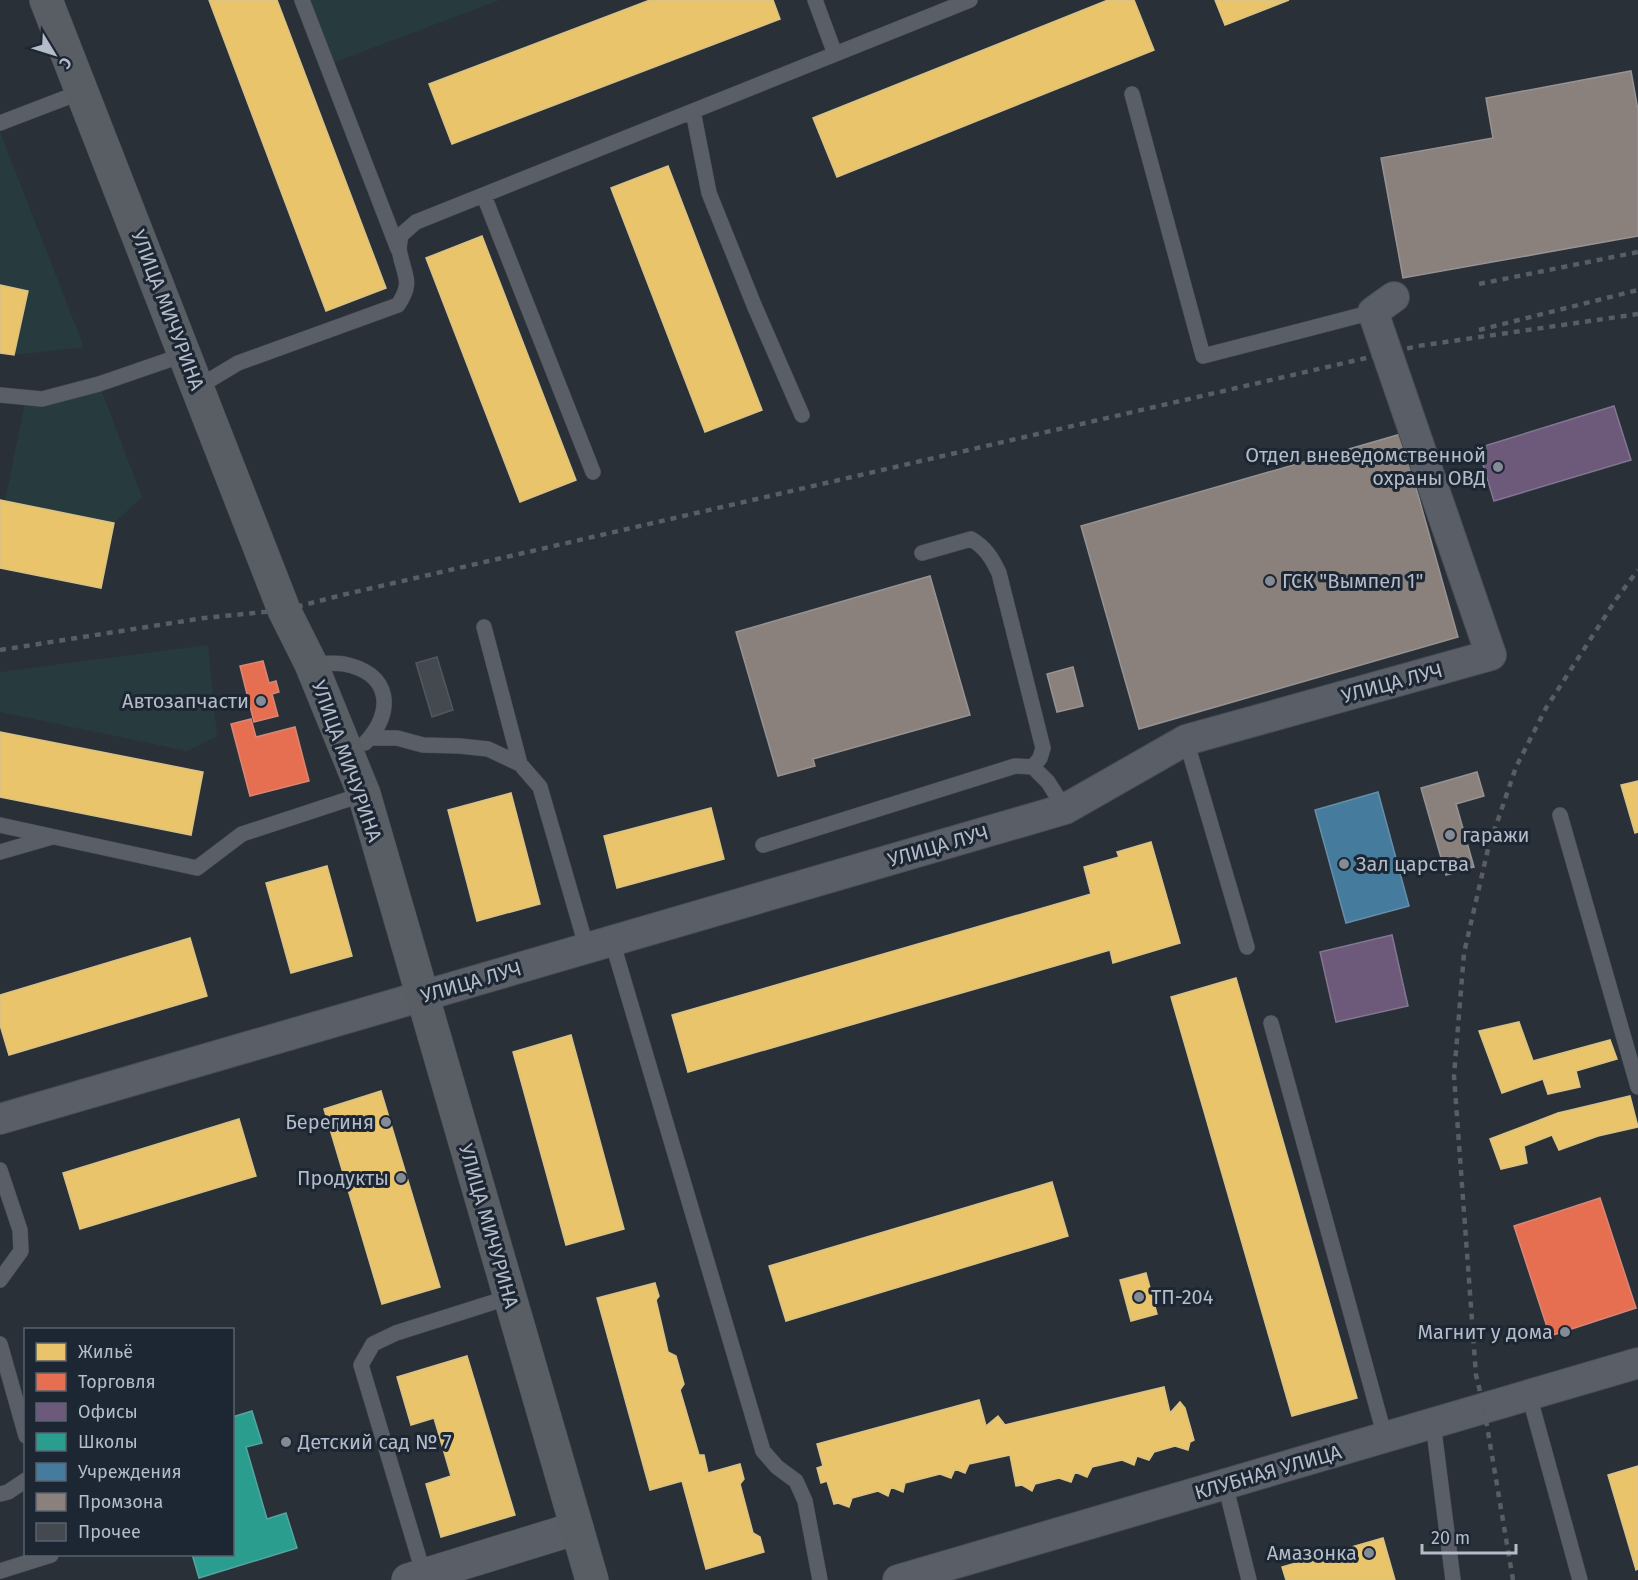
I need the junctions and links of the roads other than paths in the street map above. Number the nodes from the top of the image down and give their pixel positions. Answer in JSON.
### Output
{"nodes":[{"id":1,"x":46,"y":0,"type":"edge"},
{"id":2,"x":302,"y":0,"type":"edge"},
{"id":3,"x":815,"y":0,"type":"edge"},
{"id":4,"x":970,"y":0,"type":"edge"},
{"id":5,"x":835,"y":54,"type":"junction"},
{"id":6,"x":81,"y":92,"type":"junction"},
{"id":7,"x":1132,"y":94,"type":"dead end"},
{"id":8,"x":693,"y":111,"type":"junction"},
{"id":9,"x":0,"y":123,"type":"edge"},
{"id":10,"x":484,"y":196,"type":"junction"},
{"id":11,"x":399,"y":252,"type":"junction"},
{"id":12,"x":1383,"y":304,"type":"joint"},
{"id":13,"x":186,"y":354,"type":"junction"},
{"id":14,"x":198,"y":387,"type":"junction"},
{"id":15,"x":0,"y":395,"type":"edge"},
{"id":16,"x":802,"y":415,"type":"dead end"},
{"id":17,"x":593,"y":472,"type":"dead end"},
{"id":18,"x":922,"y":553,"type":"dead end"},
{"id":19,"x":484,"y":627,"type":"dead end"},
{"id":20,"x":311,"y":664,"type":"junction"},
{"id":21,"x":1186,"y":740,"type":"junction"},
{"id":22,"x":360,"y":748,"type":"junction"},
{"id":23,"x":520,"y":764,"type":"junction"},
{"id":24,"x":1033,"y":767,"type":"junction"},
{"id":25,"x":364,"y":794,"type":"junction"},
{"id":26,"x":1065,"y":809,"type":"junction"},
{"id":27,"x":1560,"y":815,"type":"dead end"},
{"id":28,"x":0,"y":825,"type":"edge"},
{"id":29,"x":54,"y":837,"type":"junction"},
{"id":30,"x":763,"y":845,"type":"dead end"},
{"id":31,"x":0,"y":852,"type":"edge"},
{"id":32,"x":600,"y":945,"type":"junction"},
{"id":33,"x":1247,"y":947,"type":"dead end"},
{"id":34,"x":422,"y":996,"type":"junction"},
{"id":35,"x":1271,"y":1023,"type":"dead end"},
{"id":36,"x":1638,"y":1087,"type":"edge"},
{"id":37,"x":0,"y":1119,"type":"edge"},
{"id":38,"x":0,"y":1170,"type":"edge"},
{"id":39,"x":0,"y":1280,"type":"edge"},
{"id":40,"x":510,"y":1297,"type":"junction"},
{"id":41,"x":0,"y":1344,"type":"edge"},
{"id":42,"x":1638,"y":1363,"type":"edge"},
{"id":43,"x":1529,"y":1395,"type":"junction"},
{"id":44,"x":1433,"y":1423,"type":"junction"},
{"id":45,"x":24,"y":1429,"type":"edge"},
{"id":46,"x":1385,"y":1437,"type":"junction"},
{"id":47,"x":24,"y":1481,"type":"edge"},
{"id":48,"x":1225,"y":1484,"type":"junction"},
{"id":49,"x":0,"y":1494,"type":"edge"},
{"id":50,"x":577,"y":1528,"type":"junction"},
{"id":51,"x":48,"y":1556,"type":"edge"},
{"id":52,"x":0,"y":1571,"type":"edge"},
{"id":53,"x":934,"y":1575,"type":"edge"},
{"id":54,"x":416,"y":1577,"type":"edge"},
{"id":55,"x":592,"y":1580,"type":"edge"},
{"id":56,"x":820,"y":1580,"type":"edge"},
{"id":57,"x":898,"y":1580,"type":"edge"},
{"id":58,"x":1249,"y":1580,"type":"edge"},
{"id":59,"x":1453,"y":1580,"type":"edge"},
{"id":60,"x":1580,"y":1580,"type":"edge"}],
"edges":[{"from":1,"to":6,"type":"main road","name":"УЛИЦА МИЧУРИНА"},
{"from":2,"to":11,"type":"lane"},
{"from":3,"to":5,"type":"lane"},
{"from":4,"to":5,"type":"lane"},
{"from":5,"to":8,"type":"lane"},
{"from":6,"to":9,"type":"lane"},
{"from":6,"to":13,"type":"main road","name":"УЛИЦА МИЧУРИНА"},
{"from":7,"to":12,"type":"lane"},
{"from":8,"to":10,"type":"lane"},
{"from":8,"to":16,"type":"lane"},
{"from":10,"to":11,"type":"lane"},
{"from":10,"to":17,"type":"lane"},
{"from":11,"to":14,"type":"lane"},
{"from":12,"to":21,"type":"street","name":"УЛИЦА ЛУЧ"},
{"from":13,"to":14,"type":"main road","name":"УЛИЦА МИЧУРИНА"},
{"from":13,"to":15,"type":"lane"},
{"from":14,"to":20,"type":"main road","name":"УЛИЦА МИЧУРИНА"},
{"from":18,"to":24,"type":"lane"},
{"from":19,"to":23,"type":"lane"},
{"from":20,"to":22,"type":"main road","name":"УЛИЦА МИЧУРИНА"},
{"from":20,"to":22,"type":"lane"},
{"from":21,"to":26,"type":"street","name":"УЛИЦА ЛУЧ"},
{"from":21,"to":33,"type":"lane"},
{"from":22,"to":23,"type":"lane"},
{"from":22,"to":25,"type":"main road","name":"УЛИЦА МИЧУРИНА"},
{"from":23,"to":32,"type":"lane"},
{"from":24,"to":26,"type":"lane"},
{"from":24,"to":30,"type":"lane"},
{"from":25,"to":29,"type":"lane"},
{"from":25,"to":34,"type":"main road","name":"УЛИЦА МИЧУРИНА"},
{"from":26,"to":32,"type":"street","name":"УЛИЦА ЛУЧ"},
{"from":27,"to":36,"type":"lane"},
{"from":28,"to":29,"type":"lane"},
{"from":29,"to":31,"type":"lane"},
{"from":32,"to":34,"type":"street","name":"УЛИЦА ЛУЧ"},
{"from":32,"to":56,"type":"lane"},
{"from":34,"to":37,"type":"street","name":"УЛИЦА ЛУЧ"},
{"from":34,"to":40,"type":"main road","name":"УЛИЦА МИЧУРИНА"},
{"from":35,"to":46,"type":"lane"},
{"from":38,"to":39,"type":"lane"},
{"from":40,"to":50,"type":"main road","name":"УЛИЦА МИЧУРИНА"},
{"from":40,"to":54,"type":"lane"},
{"from":41,"to":45,"type":"lane"},
{"from":42,"to":43,"type":"street","name":"КЛУБНАЯ УЛИЦА"},
{"from":43,"to":44,"type":"street","name":"КЛУБНАЯ УЛИЦА"},
{"from":43,"to":60,"type":"lane"},
{"from":44,"to":46,"type":"street","name":"КЛУБНАЯ УЛИЦА"},
{"from":44,"to":59,"type":"lane"},
{"from":46,"to":48,"type":"street","name":"КЛУБНАЯ УЛИЦА"},
{"from":47,"to":49,"type":"lane"},
{"from":48,"to":53,"type":"street","name":"КЛУБНАЯ УЛИЦА"},
{"from":48,"to":58,"type":"lane"},
{"from":50,"to":54,"type":"street"},
{"from":50,"to":55,"type":"main road","name":"УЛИЦА МИЧУРИНА"},
{"from":51,"to":52,"type":"lane"},
{"from":53,"to":57,"type":"street","name":"КЛУБНАЯ УЛИЦА"}]}
